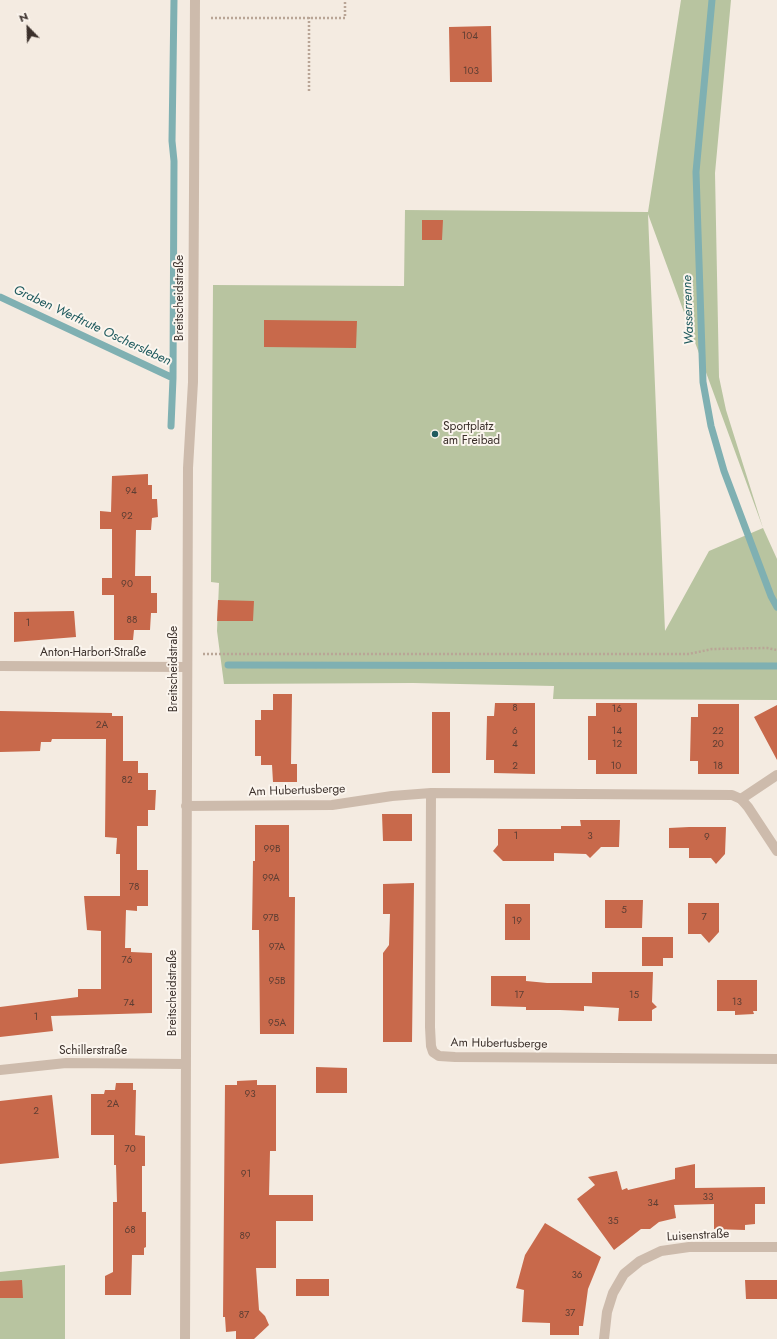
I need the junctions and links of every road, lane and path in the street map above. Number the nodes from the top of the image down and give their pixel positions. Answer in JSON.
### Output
{"nodes":[{"id":1,"x":195,"y":0,"type":"edge"},
{"id":2,"x":346,"y":0,"type":"edge"},
{"id":3,"x":309,"y":17,"type":"junction"},
{"id":4,"x":195,"y":19,"type":"junction"},
{"id":5,"x":309,"y":91,"type":"dead end"},
{"id":6,"x":777,"y":650,"type":"edge"},
{"id":7,"x":186,"y":654,"type":"junction"},
{"id":8,"x":0,"y":666,"type":"edge"},
{"id":9,"x":186,"y":667,"type":"junction"},
{"id":10,"x":777,"y":775,"type":"edge"},
{"id":11,"x":431,"y":793,"type":"junction"},
{"id":12,"x":741,"y":799,"type":"junction"},
{"id":13,"x":186,"y":806,"type":"junction"},
{"id":14,"x":777,"y":851,"type":"edge"},
{"id":15,"x":777,"y":1059,"type":"edge"},
{"id":16,"x":186,"y":1064,"type":"junction"},
{"id":17,"x":0,"y":1070,"type":"edge"},
{"id":18,"x":777,"y":1247,"type":"edge"},
{"id":19,"x":185,"y":1339,"type":"edge"},
{"id":20,"x":604,"y":1339,"type":"edge"}],
"edges":[{"from":1,"to":4,"type":"street","name":"Breitscheidstraße"},
{"from":2,"to":3,"type":"path"},
{"from":3,"to":4,"type":"path"},
{"from":3,"to":5,"type":"path"},
{"from":4,"to":7,"type":"street","name":"Breitscheidstraße"},
{"from":6,"to":7,"type":"path"},
{"from":7,"to":9,"type":"street","name":"Breitscheidstraße"},
{"from":8,"to":9,"type":"street","name":"Anton-Harbort-Straße"},
{"from":9,"to":13,"type":"street","name":"Breitscheidstraße"},
{"from":10,"to":12,"type":"street"},
{"from":11,"to":12,"type":"street","name":"Am Hubertusberge"},
{"from":11,"to":13,"type":"street","name":"Am Hubertusberge"},
{"from":11,"to":15,"type":"street","name":"Am Hubertusberge"},
{"from":12,"to":14,"type":"street"},
{"from":13,"to":16,"type":"street","name":"Breitscheidstraße"},
{"from":16,"to":17,"type":"street","name":"Schillerstraße"},
{"from":16,"to":19,"type":"street","name":"Breitscheidstraße"},
{"from":18,"to":20,"type":"street","name":"Luisenstraße"}]}
